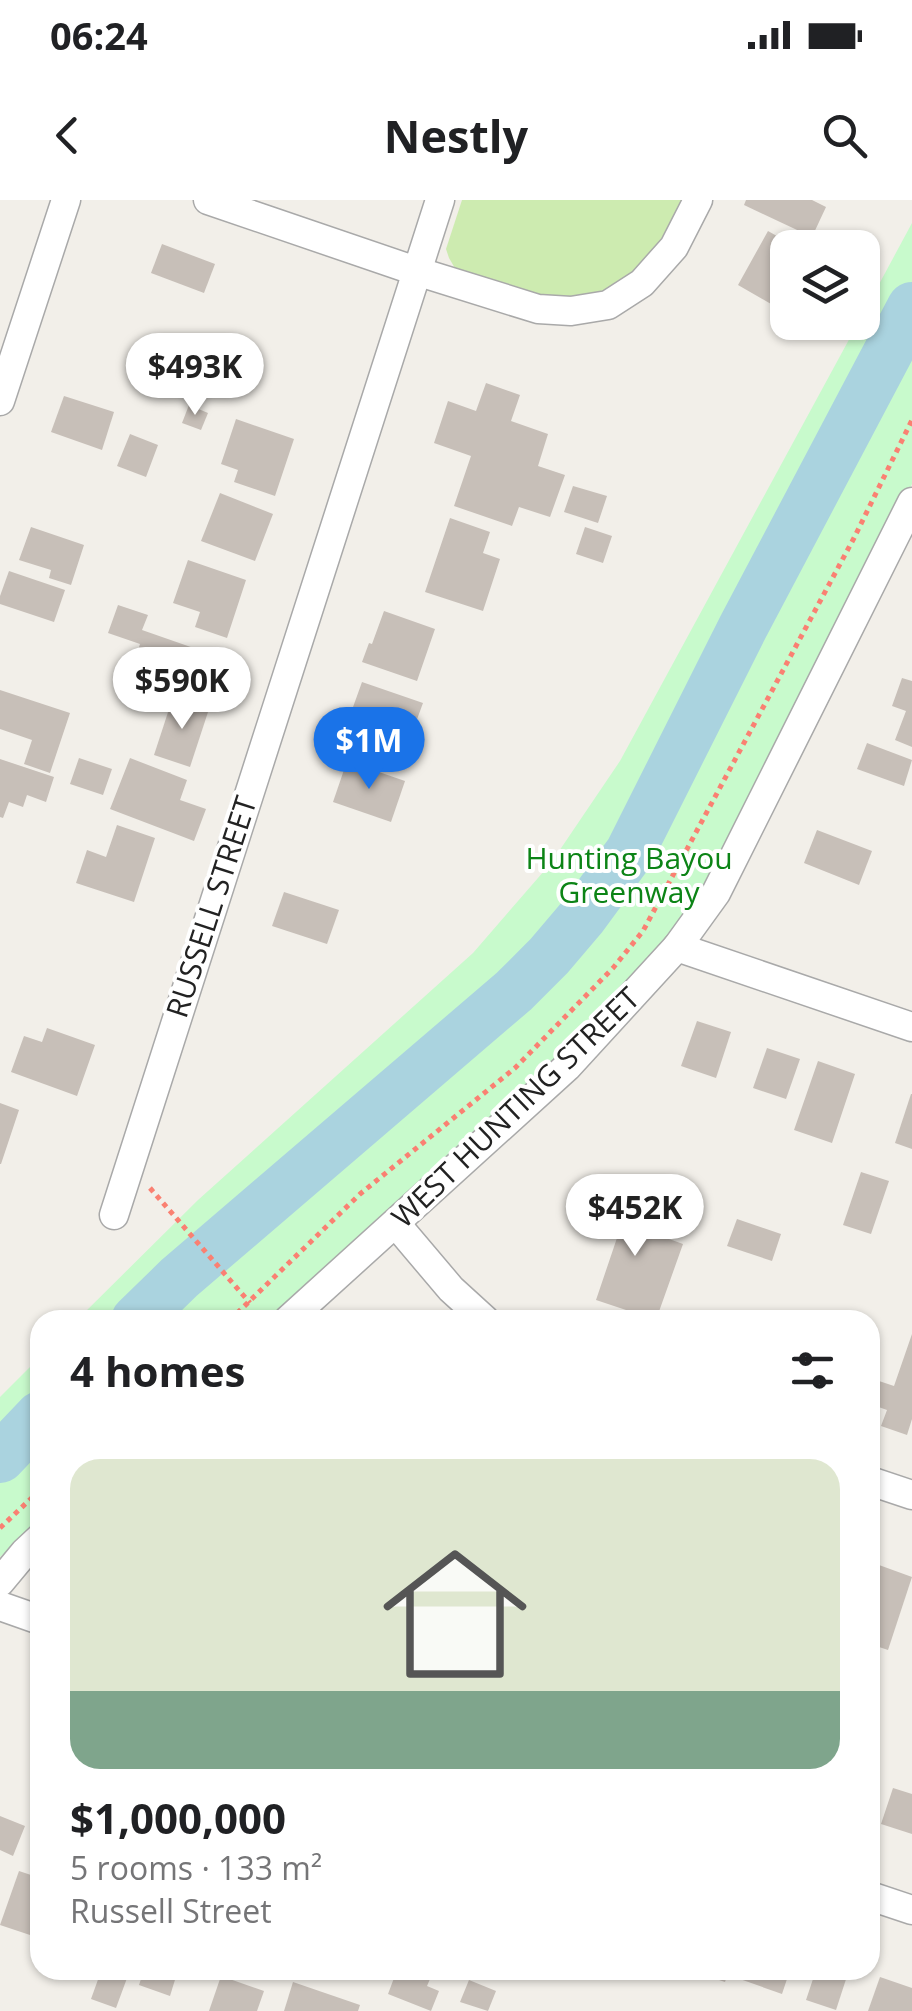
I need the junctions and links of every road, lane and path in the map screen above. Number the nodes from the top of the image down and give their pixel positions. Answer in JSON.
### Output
{"nodes":[{"id":1,"x":66,"y":200,"type":"edge"},
{"id":2,"x":208,"y":200,"type":"edge"},
{"id":3,"x":440,"y":200,"type":"edge"},
{"id":4,"x":698,"y":200,"type":"edge"},
{"id":5,"x":416,"y":271,"type":"junction"},
{"id":6,"x":0,"y":401,"type":"edge"},
{"id":7,"x":912,"y":420,"type":"edge"},
{"id":8,"x":912,"y":502,"type":"edge"},
{"id":9,"x":903,"y":542,"type":"edge"},
{"id":10,"x":678,"y":948,"type":"junction"},
{"id":11,"x":912,"y":1027,"type":"edge"},
{"id":12,"x":114,"y":1215,"type":"dead end"},
{"id":13,"x":177,"y":1218,"type":"dead end"},
{"id":14,"x":396,"y":1224,"type":"junction"},
{"id":15,"x":250,"y":1302,"type":"junction"},
{"id":16,"x":241,"y":1310,"type":"edge"},
{"id":17,"x":299,"y":1310,"type":"edge"},
{"id":18,"x":474,"y":1310,"type":"edge"},
{"id":19,"x":880,"y":1484,"type":"edge"},
{"id":20,"x":912,"y":1495,"type":"edge"},
{"id":21,"x":30,"y":1500,"type":"edge"},
{"id":22,"x":0,"y":1528,"type":"edge"},
{"id":23,"x":30,"y":1547,"type":"edge"},
{"id":24,"x":0,"y":1582,"type":"edge"},
{"id":25,"x":0,"y":1606,"type":"edge"},
{"id":26,"x":30,"y":1616,"type":"edge"},
{"id":27,"x":880,"y":1899,"type":"edge"},
{"id":28,"x":912,"y":1910,"type":"edge"}],
"edges":[{"from":1,"to":6,"type":"street"},
{"from":2,"to":5,"type":"street"},
{"from":3,"to":5,"type":"street","name":"RUSSELL STREET"},
{"from":4,"to":5,"type":"street"},
{"from":5,"to":12,"type":"street","name":"RUSSELL STREET"},
{"from":7,"to":15,"type":"path"},
{"from":8,"to":9,"type":"street","name":"WEST HUNTING STREET"},
{"from":9,"to":10,"type":"street","name":"WEST HUNTING STREET"},
{"from":10,"to":11,"type":"street"},
{"from":10,"to":14,"type":"street","name":"WEST HUNTING STREET"},
{"from":13,"to":15,"type":"path"},
{"from":14,"to":17,"type":"street","name":"WEST HUNTING STREET"},
{"from":14,"to":18,"type":"street"},
{"from":15,"to":16,"type":"path"},
{"from":19,"to":20,"type":"street"},
{"from":21,"to":22,"type":"path"},
{"from":23,"to":24,"type":"street"},
{"from":25,"to":26,"type":"street"},
{"from":27,"to":28,"type":"street"}]}
